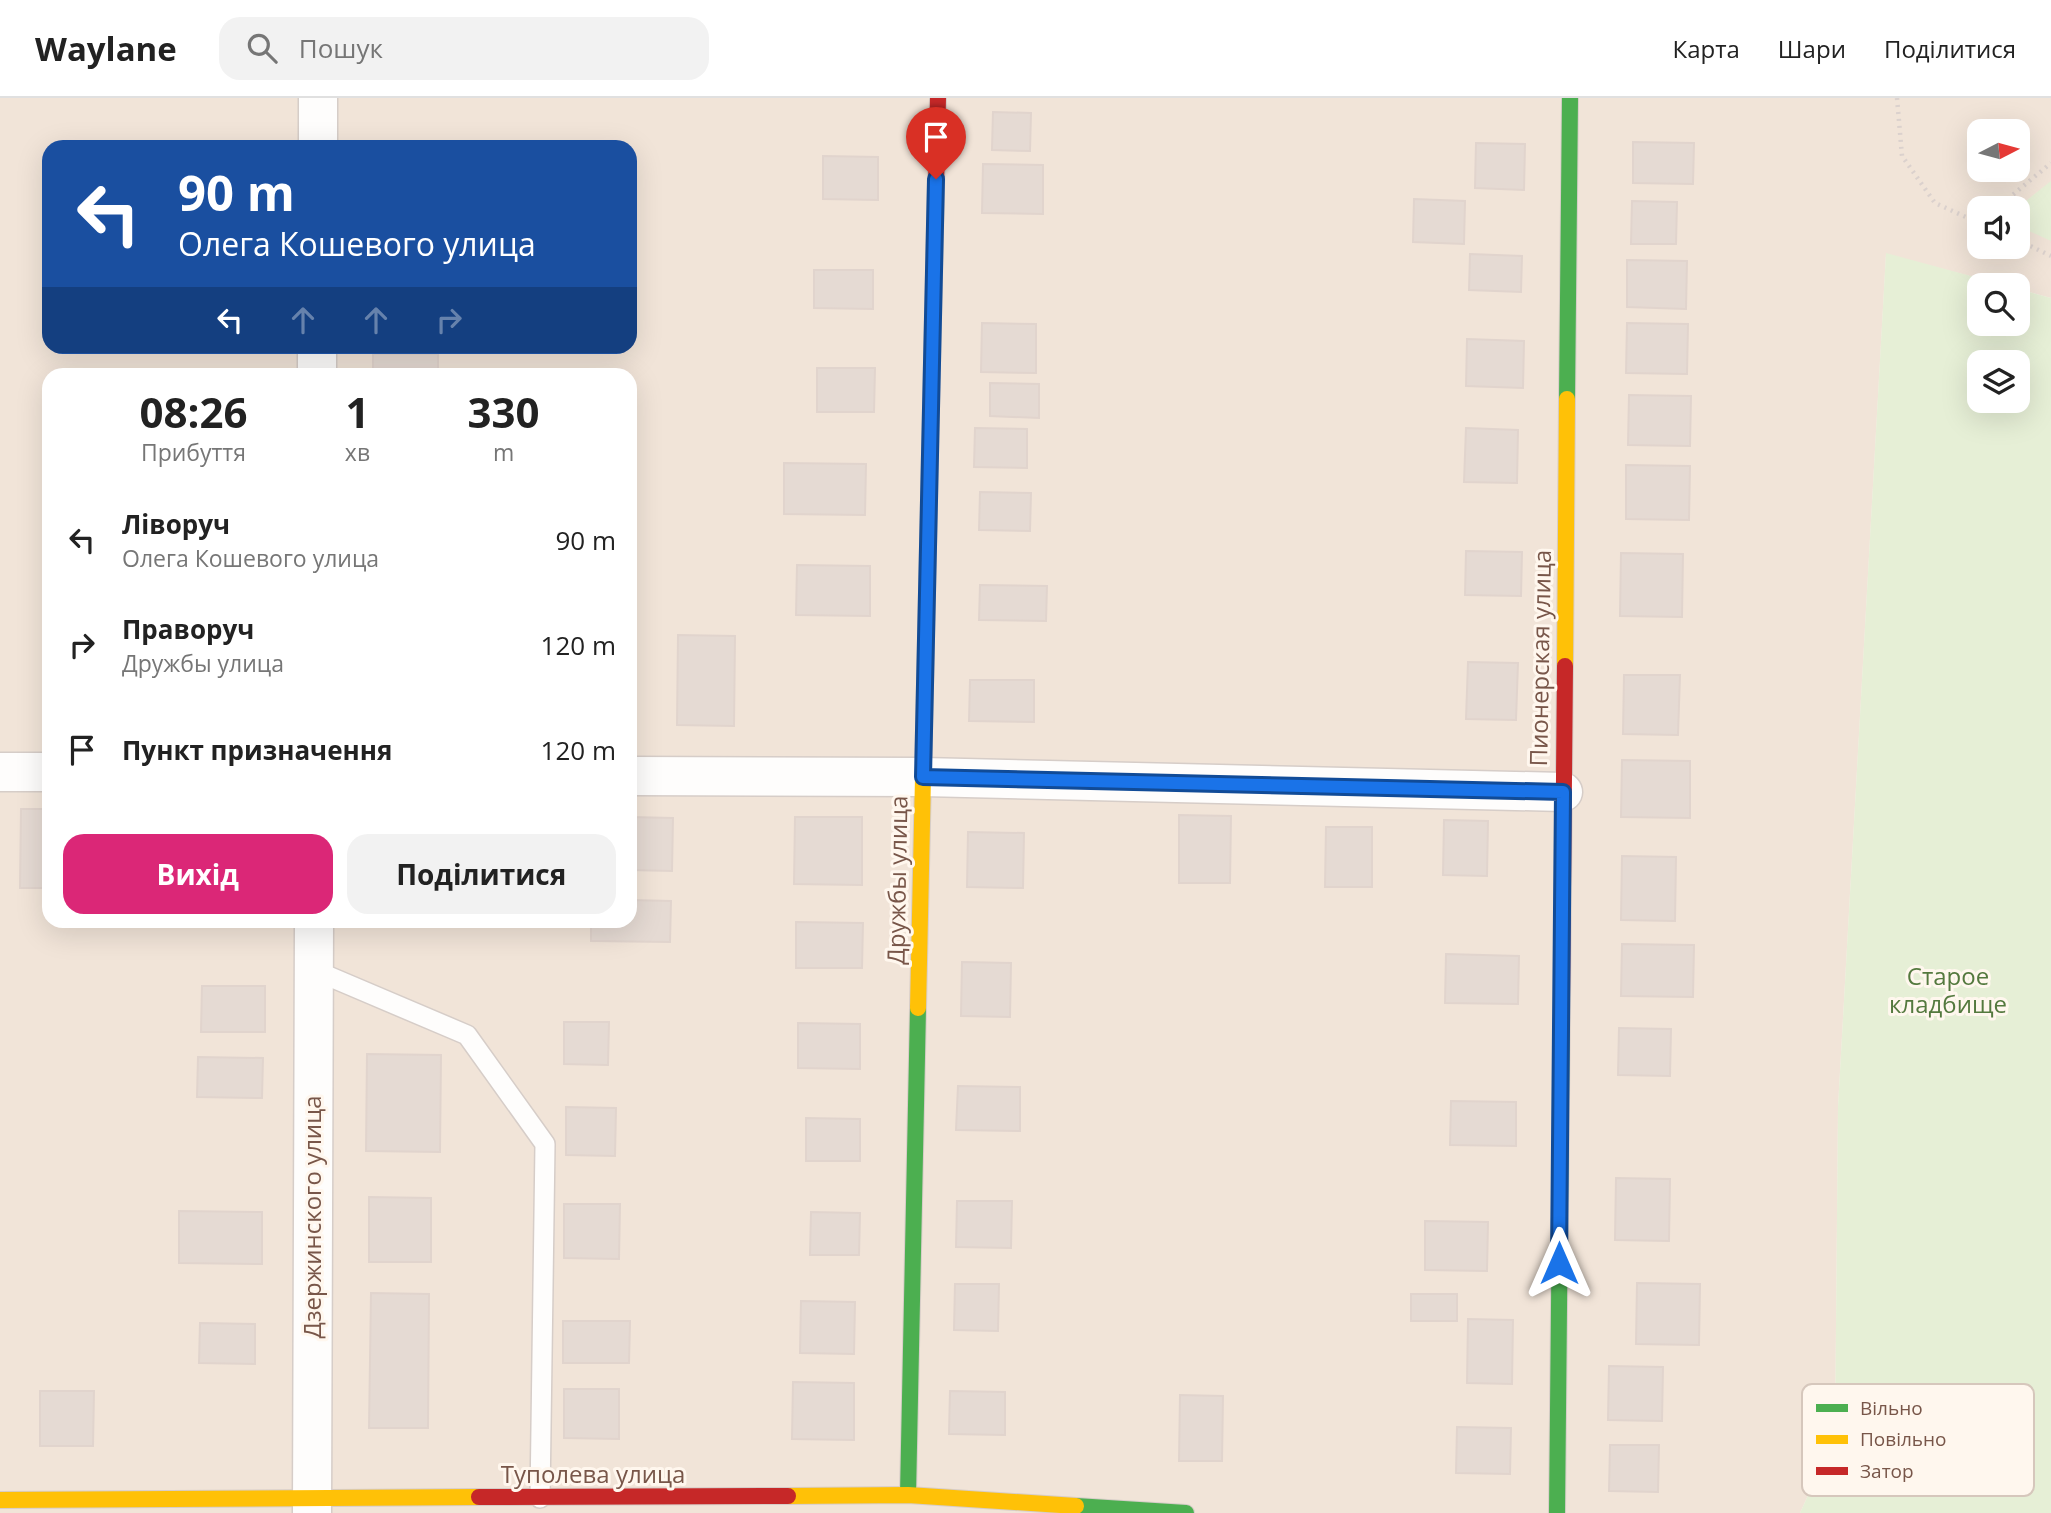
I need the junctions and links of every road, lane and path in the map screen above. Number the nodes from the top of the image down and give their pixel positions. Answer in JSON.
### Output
{"nodes":[{"id":1,"x":318,"y":98,"type":"edge"},
{"id":2,"x":938,"y":98,"type":"edge"},
{"id":3,"x":1570,"y":98,"type":"edge"},
{"id":4,"x":1898,"y":98,"type":"edge"},
{"id":5,"x":318,"y":140,"type":"edge"},
{"id":6,"x":2051,"y":163,"type":"edge"},
{"id":7,"x":2011,"y":196,"type":"edge"},
{"id":8,"x":1967,"y":218,"type":"edge"},
{"id":9,"x":2030,"y":246,"type":"edge"},
{"id":10,"x":2051,"y":256,"type":"edge"},
{"id":11,"x":0,"y":772,"type":"edge"},
{"id":12,"x":42,"y":772,"type":"edge"},
{"id":13,"x":637,"y":776,"type":"edge"},
{"id":14,"x":923,"y":777,"type":"junction"},
{"id":15,"x":1563,"y":792,"type":"junction"},
{"id":16,"x":314,"y":928,"type":"edge"},
{"id":17,"x":314,"y":970,"type":"junction"},
{"id":18,"x":908,"y":1495,"type":"junction"},
{"id":19,"x":540,"y":1498,"type":"junction"},
{"id":20,"x":0,"y":1500,"type":"edge"},
{"id":21,"x":312,"y":1506,"type":"edge"},
{"id":22,"x":1186,"y":1513,"type":"edge"},
{"id":23,"x":1557,"y":1513,"type":"edge"}],
"edges":[{"from":1,"to":5,"type":"street"},
{"from":2,"to":14,"type":"street","name":"Дружбы улица"},
{"from":3,"to":15,"type":"street","name":"Пионерская улица"},
{"from":4,"to":8,"type":"path"},
{"from":6,"to":7,"type":"path"},
{"from":9,"to":10,"type":"path"},
{"from":11,"to":12,"type":"street"},
{"from":13,"to":14,"type":"street"},
{"from":14,"to":15,"type":"street"},
{"from":14,"to":18,"type":"street","name":"Дружбы улица"},
{"from":15,"to":23,"type":"street","name":"Пионерская улица"},
{"from":16,"to":17,"type":"street","name":"Дзержинского улица"},
{"from":17,"to":19,"type":"lane"},
{"from":17,"to":21,"type":"street","name":"Дзержинского улица"},
{"from":18,"to":19,"type":"street","name":"Туполева улица"},
{"from":18,"to":22,"type":"street","name":"Туполева улица"},
{"from":19,"to":21,"type":"street","name":"Туполева улица"},
{"from":20,"to":21,"type":"street","name":"Туполева улица"}]}
